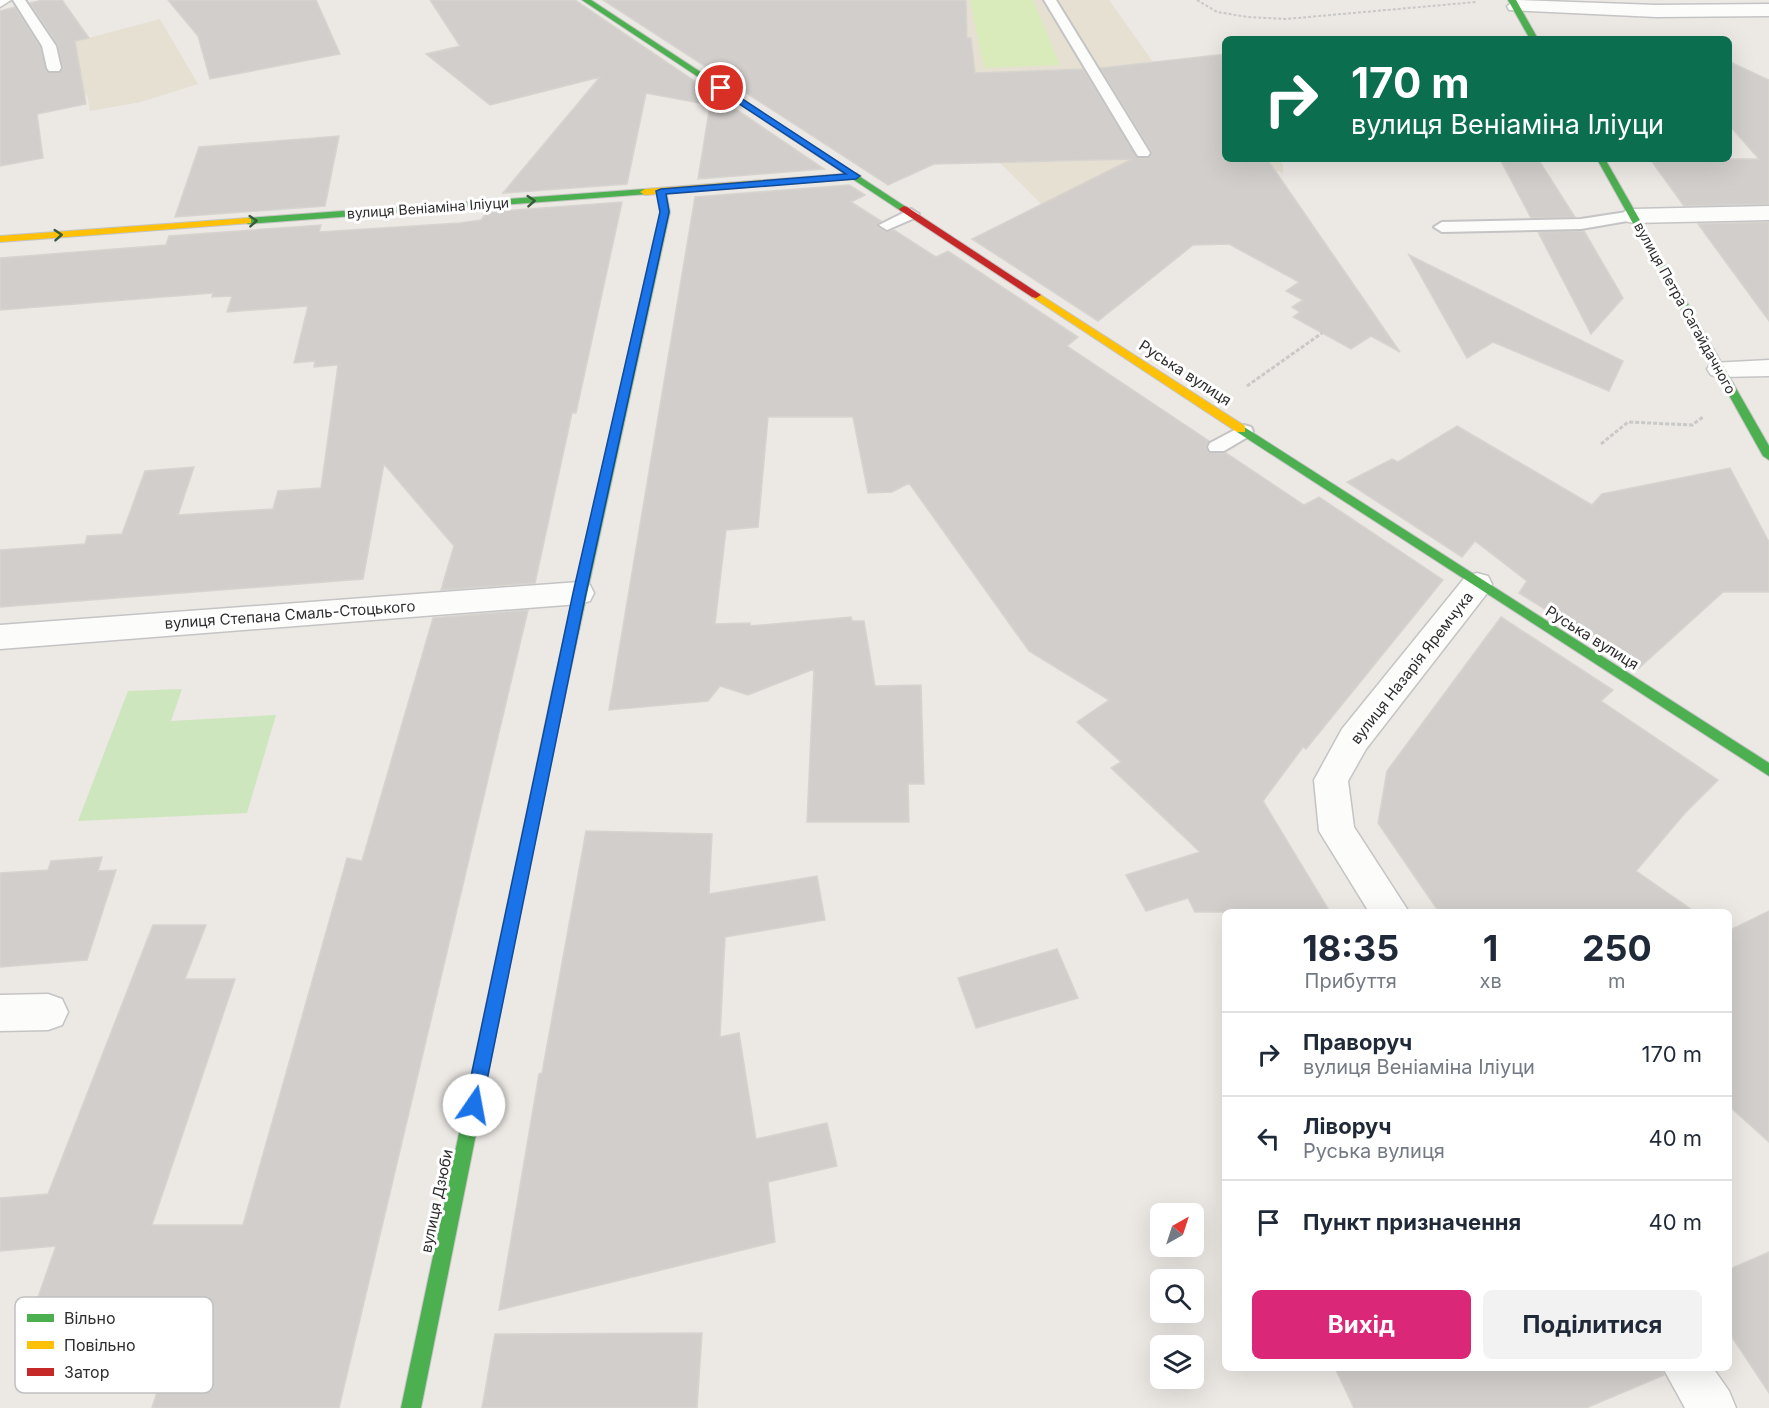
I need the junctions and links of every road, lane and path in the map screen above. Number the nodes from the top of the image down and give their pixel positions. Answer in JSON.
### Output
{"nodes":[{"id":1,"x":19,"y":0,"type":"edge"},
{"id":2,"x":586,"y":0,"type":"edge"},
{"id":3,"x":1050,"y":0,"type":"edge"},
{"id":4,"x":1197,"y":0,"type":"edge"},
{"id":5,"x":1514,"y":3,"type":"edge"},
{"id":6,"x":1769,"y":10,"type":"edge"},
{"id":7,"x":1531,"y":36,"type":"edge"},
{"id":8,"x":54,"y":68,"type":"dead end"},
{"id":9,"x":1143,"y":153,"type":"dead end"},
{"id":10,"x":1603,"y":162,"type":"edge"},
{"id":11,"x":856,"y":176,"type":"junction"},
{"id":12,"x":661,"y":191,"type":"junction"},
{"id":13,"x":1769,"y":213,"type":"edge"},
{"id":14,"x":911,"y":214,"type":"junction"},
{"id":15,"x":1633,"y":216,"type":"junction"},
{"id":16,"x":887,"y":225,"type":"dead end"},
{"id":17,"x":1442,"y":226,"type":"dead end"},
{"id":18,"x":0,"y":239,"type":"edge"},
{"id":19,"x":1322,"y":333,"type":"dead end"},
{"id":20,"x":1769,"y":368,"type":"edge"},
{"id":21,"x":1720,"y":369,"type":"junction"},
{"id":22,"x":1734,"y":395,"type":"junction"},
{"id":23,"x":1211,"y":408,"type":"junction"},
{"id":24,"x":1244,"y":430,"type":"junction"},
{"id":25,"x":1601,"y":444,"type":"dead end"},
{"id":26,"x":1217,"y":447,"type":"dead end"},
{"id":27,"x":1769,"y":456,"type":"edge"},
{"id":28,"x":1477,"y":584,"type":"junction"},
{"id":29,"x":579,"y":593,"type":"junction"},
{"id":30,"x":0,"y":637,"type":"edge"},
{"id":31,"x":1769,"y":770,"type":"edge"},
{"id":32,"x":1388,"y":909,"type":"edge"},
{"id":33,"x":48,"y":1012,"type":"dead end"},
{"id":34,"x":0,"y":1013,"type":"edge"},
{"id":35,"x":1688,"y":1371,"type":"edge"},
{"id":36,"x":411,"y":1408,"type":"edge"},
{"id":37,"x":1712,"y":1408,"type":"edge"}],
"edges":[{"from":1,"to":8,"type":"lane"},
{"from":2,"to":11,"type":"street","name":"Руська вулиця"},
{"from":3,"to":9,"type":"lane"},
{"from":4,"to":5,"type":"path"},
{"from":5,"to":6,"type":"street"},
{"from":5,"to":7,"type":"street"},
{"from":10,"to":15,"type":"street","name":"вулиця Петра Сагайдачного"},
{"from":11,"to":12,"type":"street","name":"вулиця Веніаміна Іліуци"},
{"from":11,"to":14,"type":"street","name":"Руська вулиця"},
{"from":18,"to":12,"type":"street","name":"вулиця Веніаміна Іліуци","one_way":true},
{"from":12,"to":29,"type":"street","name":"вулиця Дзюби"},
{"from":13,"to":15,"type":"street"},
{"from":14,"to":16,"type":"lane"},
{"from":14,"to":23,"type":"street","name":"Руська вулиця"},
{"from":15,"to":17,"type":"lane"},
{"from":15,"to":21,"type":"street","name":"вулиця Петра Сагайдачного"},
{"from":19,"to":23,"type":"path"},
{"from":20,"to":21,"type":"street"},
{"from":21,"to":22,"type":"street","name":"вулиця Петра Сагайдачного"},
{"from":22,"to":25,"type":"path"},
{"from":22,"to":27,"type":"street","name":"вулиця Петра Сагайдачного"},
{"from":23,"to":24,"type":"street","name":"Руська вулиця"},
{"from":24,"to":26,"type":"lane"},
{"from":24,"to":28,"type":"street","name":"Руська вулиця"},
{"from":28,"to":31,"type":"street","name":"Руська вулиця"},
{"from":28,"to":32,"type":"street","name":"вулиця Назарія Яремчука"},
{"from":29,"to":30,"type":"street","name":"вулиця Степана Смаль-Стоцького"},
{"from":29,"to":36,"type":"street","name":"вулиця Дзюби"},
{"from":33,"to":34,"type":"street"},
{"from":35,"to":37,"type":"street"}]}
